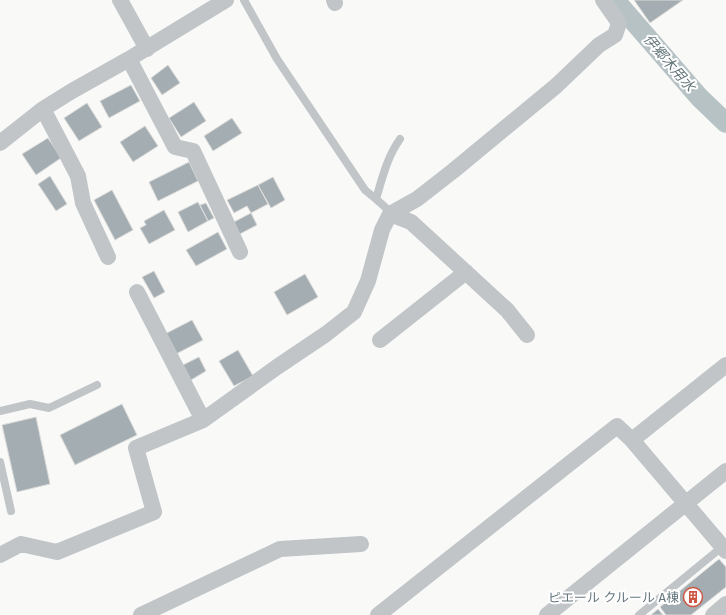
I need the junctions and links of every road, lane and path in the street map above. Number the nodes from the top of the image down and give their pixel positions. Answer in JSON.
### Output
{"nodes":[{"id":1,"x":120,"y":0,"type":"edge"},
{"id":2,"x":226,"y":0,"type":"edge"},
{"id":3,"x":244,"y":0,"type":"edge"},
{"id":4,"x":603,"y":0,"type":"edge"},
{"id":5,"x":147,"y":49,"type":"junction"},
{"id":6,"x":129,"y":59,"type":"junction"},
{"id":7,"x":43,"y":109,"type":"junction"},
{"id":8,"x":400,"y":139,"type":"dead end"},
{"id":9,"x":0,"y":143,"type":"edge"},
{"id":10,"x":376,"y":199,"type":"junction"},
{"id":11,"x":390,"y":214,"type":"junction"},
{"id":12,"x":240,"y":252,"type":"dead end"},
{"id":13,"x":108,"y":257,"type":"dead end"},
{"id":14,"x":466,"y":272,"type":"junction"},
{"id":15,"x":137,"y":292,"type":"dead end"},
{"id":16,"x":527,"y":335,"type":"dead end"},
{"id":17,"x":380,"y":340,"type":"dead end"},
{"id":18,"x":726,"y":365,"type":"edge"},
{"id":19,"x":97,"y":385,"type":"dead end"},
{"id":20,"x":0,"y":411,"type":"edge"},
{"id":21,"x":203,"y":420,"type":"junction"},
{"id":22,"x":632,"y":440,"type":"junction"},
{"id":23,"x":0,"y":462,"type":"edge"},
{"id":24,"x":726,"y":471,"type":"edge"},
{"id":25,"x":686,"y":504,"type":"junction"},
{"id":26,"x":11,"y":511,"type":"dead end"},
{"id":27,"x":361,"y":544,"type":"dead end"},
{"id":28,"x":724,"y":549,"type":"edge"},
{"id":29,"x":0,"y":556,"type":"edge"},
{"id":30,"x":726,"y":604,"type":"edge"},
{"id":31,"x":141,"y":615,"type":"edge"},
{"id":32,"x":378,"y":615,"type":"edge"},
{"id":33,"x":547,"y":615,"type":"edge"},
{"id":34,"x":639,"y":615,"type":"edge"},
{"id":35,"x":713,"y":615,"type":"edge"}],
"edges":[{"from":1,"to":5,"type":"street"},
{"from":2,"to":5,"type":"street"},
{"from":3,"to":10,"type":"lane"},
{"from":4,"to":11,"type":"street"},
{"from":5,"to":6,"type":"street"},
{"from":6,"to":7,"type":"street"},
{"from":6,"to":12,"type":"street"},
{"from":7,"to":9,"type":"street"},
{"from":7,"to":13,"type":"street"},
{"from":8,"to":10,"type":"lane"},
{"from":10,"to":11,"type":"lane"},
{"from":11,"to":14,"type":"street"},
{"from":11,"to":21,"type":"street"},
{"from":14,"to":16,"type":"street"},
{"from":14,"to":17,"type":"street"},
{"from":15,"to":21,"type":"street"},
{"from":18,"to":22,"type":"street"},
{"from":19,"to":20,"type":"lane"},
{"from":21,"to":29,"type":"street"},
{"from":22,"to":25,"type":"street"},
{"from":22,"to":32,"type":"street"},
{"from":23,"to":26,"type":"lane"},
{"from":24,"to":25,"type":"street"},
{"from":25,"to":28,"type":"street"},
{"from":25,"to":33,"type":"street"},
{"from":27,"to":31,"type":"street"},
{"from":28,"to":34,"type":"lane"},
{"from":30,"to":35,"type":"street"}]}
